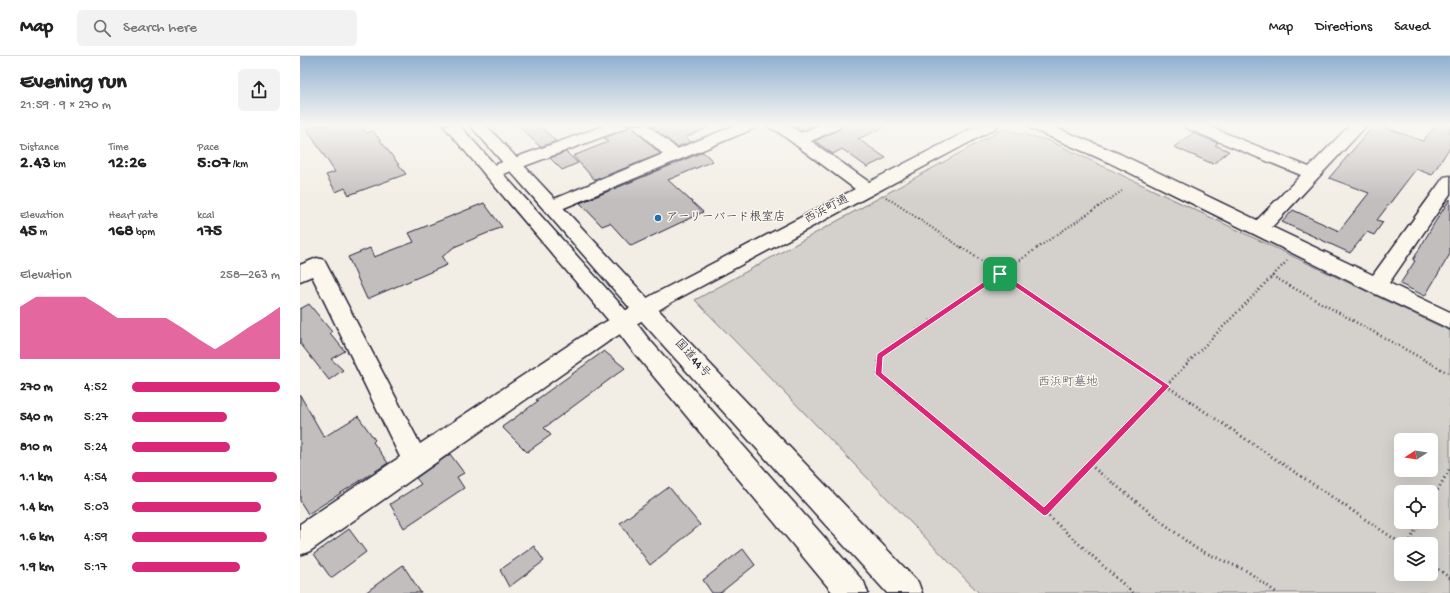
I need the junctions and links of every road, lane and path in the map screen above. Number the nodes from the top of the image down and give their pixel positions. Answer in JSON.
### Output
{"nodes":[{"id":1,"x":473,"y":150,"type":"edge"},
{"id":2,"x":503,"y":150,"type":"edge"},
{"id":3,"x":553,"y":150,"type":"edge"},
{"id":4,"x":668,"y":150,"type":"edge"},
{"id":5,"x":686,"y":150,"type":"edge"},
{"id":6,"x":814,"y":150,"type":"edge"},
{"id":7,"x":933,"y":150,"type":"edge"},
{"id":8,"x":1095,"y":150,"type":"edge"},
{"id":9,"x":1253,"y":150,"type":"edge"},
{"id":10,"x":1335,"y":150,"type":"edge"},
{"id":11,"x":674,"y":155,"type":"junction"},
{"id":12,"x":515,"y":164,"type":"junction"},
{"id":13,"x":492,"y":172,"type":"junction"},
{"id":14,"x":1312,"y":174,"type":"junction"},
{"id":15,"x":1450,"y":181,"type":"edge"},
{"id":16,"x":869,"y":188,"type":"junction"},
{"id":17,"x":1122,"y":191,"type":"dead end"},
{"id":18,"x":552,"y":206,"type":"junction"},
{"id":19,"x":1260,"y":228,"type":"junction"},
{"id":20,"x":1300,"y":248,"type":"junction"},
{"id":21,"x":300,"y":274,"type":"edge"},
{"id":22,"x":1000,"y":274,"type":"junction"},
{"id":23,"x":1272,"y":276,"type":"junction"},
{"id":24,"x":1376,"y":286,"type":"junction"},
{"id":25,"x":644,"y":309,"type":"junction"},
{"id":26,"x":1450,"y":320,"type":"edge"},
{"id":27,"x":623,"y":322,"type":"junction"},
{"id":28,"x":1450,"y":374,"type":"edge"},
{"id":29,"x":1167,"y":386,"type":"junction"},
{"id":30,"x":416,"y":462,"type":"junction"},
{"id":31,"x":1090,"y":465,"type":"junction"},
{"id":32,"x":1450,"y":468,"type":"edge"},
{"id":33,"x":1438,"y":489,"type":"edge"},
{"id":34,"x":1044,"y":512,"type":"junction"},
{"id":35,"x":1394,"y":539,"type":"edge"},
{"id":36,"x":300,"y":541,"type":"edge"},
{"id":37,"x":1438,"y":569,"type":"edge"},
{"id":38,"x":1450,"y":578,"type":"edge"},
{"id":39,"x":854,"y":593,"type":"edge"},
{"id":40,"x":907,"y":593,"type":"edge"},
{"id":41,"x":1133,"y":593,"type":"edge"},
{"id":42,"x":1277,"y":593,"type":"edge"}],
"edges":[{"from":1,"to":13,"type":"main road"},
{"from":2,"to":12,"type":"main road","name":"国道44号"},
{"from":3,"to":12,"type":"main road"},
{"from":4,"to":11,"type":"main road"},
{"from":5,"to":11,"type":"main road"},
{"from":6,"to":16,"type":"main road"},
{"from":7,"to":16,"type":"main road","name":"西浜町通"},
{"from":8,"to":19,"type":"main road"},
{"from":9,"to":14,"type":"main road"},
{"from":10,"to":14,"type":"main road"},
{"from":11,"to":18,"type":"main road"},
{"from":12,"to":13,"type":"main road"},
{"from":12,"to":18,"type":"main road","name":"国道44号"},
{"from":13,"to":27,"type":"main road"},
{"from":14,"to":19,"type":"main road"},
{"from":15,"to":24,"type":"main road"},
{"from":16,"to":22,"type":"path"},
{"from":16,"to":25,"type":"main road","name":"西浜町通"},
{"from":17,"to":22,"type":"path"},
{"from":18,"to":25,"type":"main road","name":"国道44号"},
{"from":19,"to":20,"type":"main road"},
{"from":20,"to":23,"type":"path"},
{"from":20,"to":24,"type":"main road"},
{"from":21,"to":30,"type":"main road"},
{"from":22,"to":29,"type":"path"},
{"from":22,"to":34,"type":"path"},
{"from":23,"to":28,"type":"path"},
{"from":23,"to":29,"type":"path"},
{"from":24,"to":26,"type":"main road"},
{"from":25,"to":27,"type":"main road","name":"西浜町通"},
{"from":25,"to":40,"type":"main road","name":"国道44号"},
{"from":27,"to":30,"type":"main road","name":"西浜町通"},
{"from":27,"to":39,"type":"main road"},
{"from":29,"to":31,"type":"path"},
{"from":29,"to":35,"type":"path"},
{"from":30,"to":36,"type":"main road","name":"西浜町通"},
{"from":31,"to":34,"type":"path"},
{"from":31,"to":42,"type":"path"},
{"from":32,"to":33,"type":"path"},
{"from":34,"to":41,"type":"path"},
{"from":37,"to":38,"type":"path"}]}
